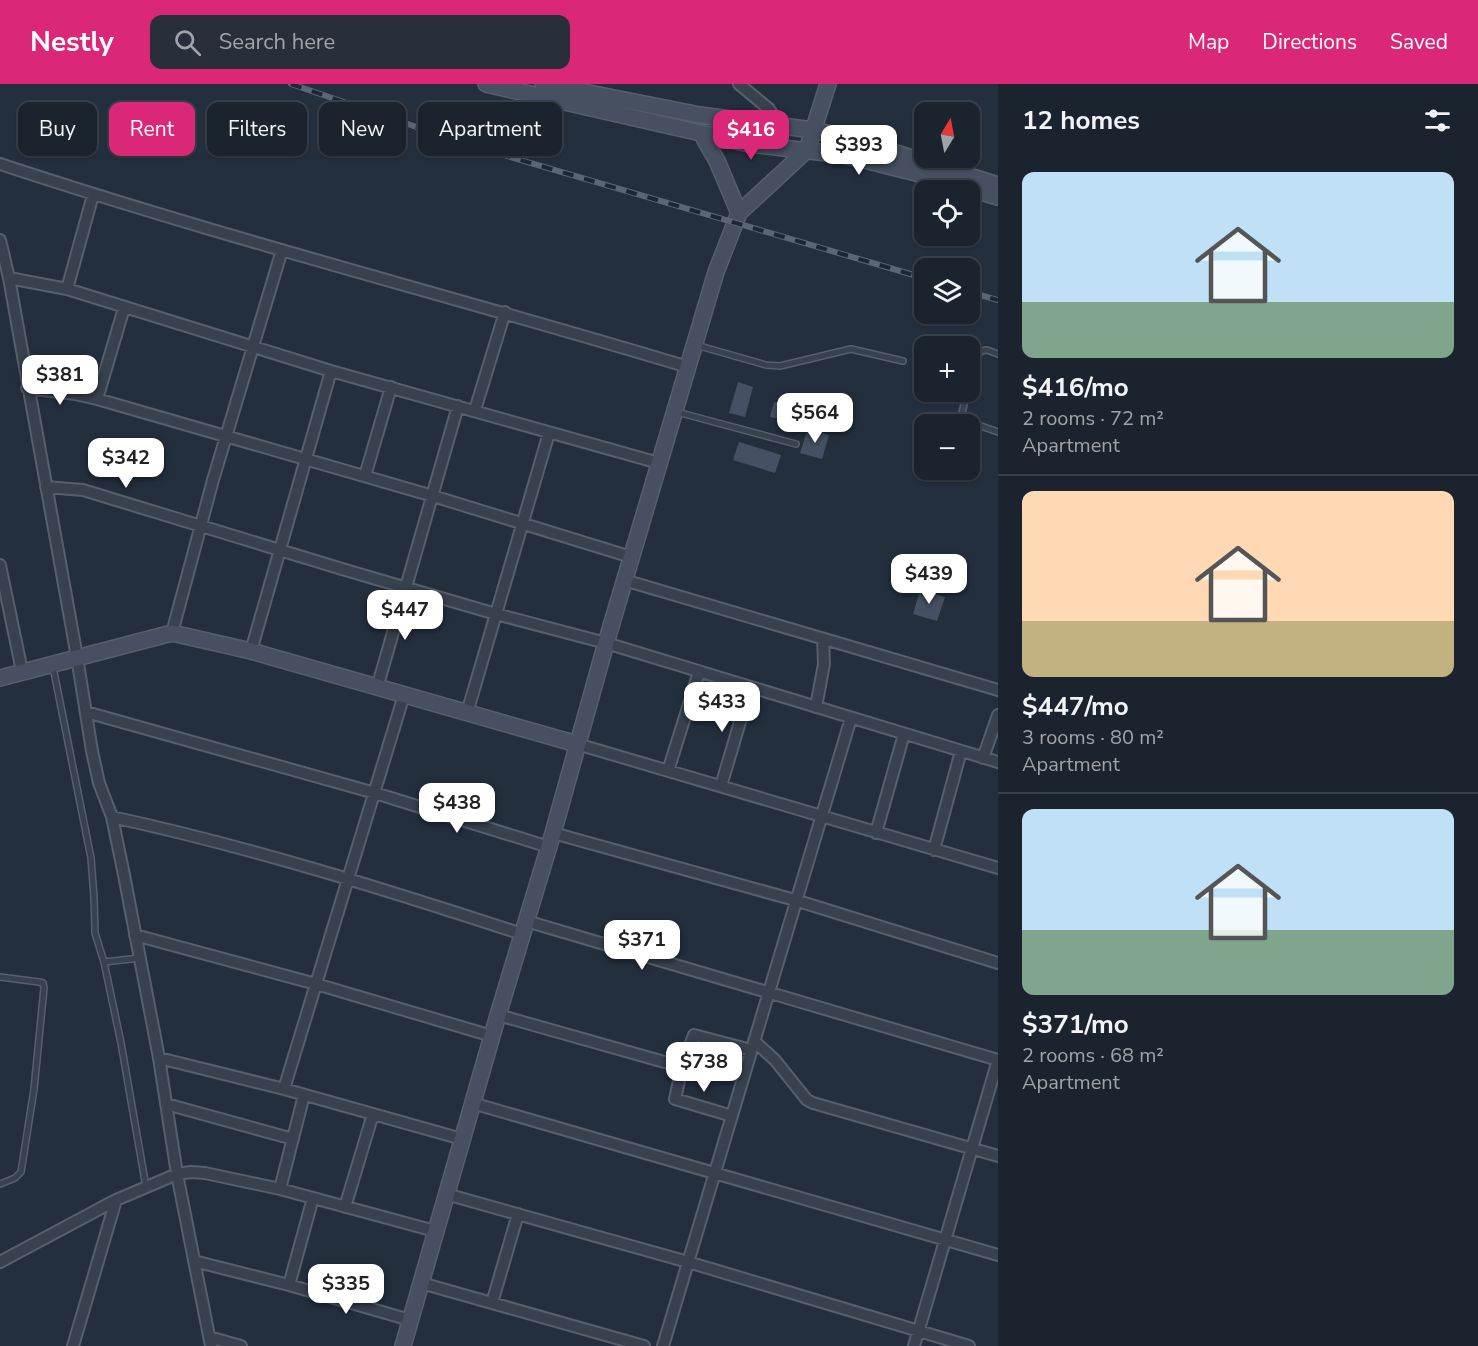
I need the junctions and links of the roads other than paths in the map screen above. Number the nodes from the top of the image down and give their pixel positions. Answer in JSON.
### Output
{"nodes":[{"id":1,"x":486,"y":84,"type":"edge"},
{"id":2,"x":543,"y":84,"type":"edge"},
{"id":3,"x":739,"y":84,"type":"edge"},
{"id":4,"x":828,"y":84,"type":"edge"},
{"id":5,"x":576,"y":88,"type":"edge"},
{"id":6,"x":620,"y":107,"type":"junction"},
{"id":7,"x":780,"y":126,"type":"junction"},
{"id":8,"x":813,"y":130,"type":"junction"},
{"id":9,"x":701,"y":133,"type":"junction"},
{"id":10,"x":779,"y":148,"type":"junction"},
{"id":11,"x":807,"y":150,"type":"junction"},
{"id":12,"x":0,"y":164,"type":"edge"},
{"id":13,"x":998,"y":185,"type":"edge"},
{"id":14,"x":93,"y":195,"type":"junction"},
{"id":15,"x":998,"y":197,"type":"edge"},
{"id":16,"x":739,"y":213,"type":"junction"},
{"id":17,"x":0,"y":240,"type":"edge"},
{"id":18,"x":282,"y":250,"type":"junction"},
{"id":19,"x":9,"y":278,"type":"junction"},
{"id":20,"x":67,"y":289,"type":"junction"},
{"id":21,"x":124,"y":308,"type":"junction"},
{"id":22,"x":505,"y":312,"type":"junction"},
{"id":23,"x":694,"y":345,"type":"junction"},
{"id":24,"x":253,"y":347,"type":"junction"},
{"id":25,"x":980,"y":352,"type":"edge"},
{"id":26,"x":998,"y":354,"type":"edge"},
{"id":27,"x":903,"y":361,"type":"dead end"},
{"id":28,"x":688,"y":367,"type":"junction"},
{"id":29,"x":331,"y":371,"type":"junction"},
{"id":30,"x":391,"y":387,"type":"junction"},
{"id":31,"x":27,"y":388,"type":"junction"},
{"id":32,"x":97,"y":399,"type":"junction"},
{"id":33,"x":965,"y":402,"type":"edge"},
{"id":34,"x":458,"y":406,"type":"junction"},
{"id":35,"x":475,"y":410,"type":"junction"},
{"id":36,"x":675,"y":412,"type":"junction"},
{"id":37,"x":998,"y":432,"type":"edge"},
{"id":38,"x":549,"y":433,"type":"junction"},
{"id":39,"x":226,"y":436,"type":"junction"},
{"id":40,"x":796,"y":444,"type":"dead end"},
{"id":41,"x":306,"y":459,"type":"junction"},
{"id":42,"x":659,"y":464,"type":"junction"},
{"id":43,"x":366,"y":476,"type":"junction"},
{"id":44,"x":46,"y":487,"type":"junction"},
{"id":45,"x":433,"y":496,"type":"junction"},
{"id":46,"x":521,"y":523,"type":"junction"},
{"id":47,"x":201,"y":527,"type":"junction"},
{"id":48,"x":280,"y":551,"type":"junction"},
{"id":49,"x":631,"y":557,"type":"junction"},
{"id":50,"x":0,"y":565,"type":"edge"},
{"id":51,"x":624,"y":580,"type":"junction"},
{"id":52,"x":405,"y":586,"type":"junction"},
{"id":53,"x":496,"y":614,"type":"junction"},
{"id":54,"x":172,"y":633,"type":"junction"},
{"id":55,"x":823,"y":639,"type":"junction"},
{"id":56,"x":606,"y":643,"type":"junction"},
{"id":57,"x":251,"y":651,"type":"junction"},
{"id":58,"x":77,"y":657,"type":"junction"},
{"id":59,"x":52,"y":663,"type":"junction"},
{"id":60,"x":22,"y":671,"type":"junction"},
{"id":61,"x":699,"y":672,"type":"junction"},
{"id":62,"x":0,"y":678,"type":"edge"},
{"id":63,"x":377,"y":688,"type":"junction"},
{"id":64,"x":750,"y":688,"type":"junction"},
{"id":65,"x":998,"y":690,"type":"edge"},
{"id":66,"x":404,"y":695,"type":"junction"},
{"id":67,"x":816,"y":707,"type":"junction"},
{"id":68,"x":86,"y":712,"type":"junction"},
{"id":69,"x":467,"y":712,"type":"junction"},
{"id":70,"x":998,"y":715,"type":"edge"},
{"id":71,"x":851,"y":718,"type":"junction"},
{"id":72,"x":904,"y":734,"type":"junction"},
{"id":73,"x":577,"y":744,"type":"junction"},
{"id":74,"x":961,"y":751,"type":"junction"},
{"id":75,"x":983,"y":758,"type":"junction"},
{"id":76,"x":998,"y":762,"type":"edge"},
{"id":77,"x":668,"y":771,"type":"junction"},
{"id":78,"x":721,"y":786,"type":"junction"},
{"id":79,"x":375,"y":793,"type":"junction"},
{"id":80,"x":820,"y":816,"type":"junction"},
{"id":81,"x":112,"y":817,"type":"junction"},
{"id":82,"x":876,"y":833,"type":"junction"},
{"id":83,"x":551,"y":840,"type":"junction"},
{"id":84,"x":934,"y":850,"type":"junction"},
{"id":85,"x":998,"y":868,"type":"edge"},
{"id":86,"x":348,"y":878,"type":"junction"},
{"id":87,"x":795,"y":900,"type":"junction"},
{"id":88,"x":524,"y":927,"type":"junction"},
{"id":89,"x":135,"y":935,"type":"junction"},
{"id":90,"x":140,"y":958,"type":"junction"},
{"id":91,"x":104,"y":963,"type":"junction"},
{"id":92,"x":998,"y":963,"type":"edge"},
{"id":93,"x":0,"y":977,"type":"edge"},
{"id":94,"x":316,"y":984,"type":"junction"},
{"id":95,"x":767,"y":994,"type":"junction"},
{"id":96,"x":498,"y":1015,"type":"junction"},
{"id":97,"x":492,"y":1036,"type":"junction"},
{"id":98,"x":752,"y":1046,"type":"junction"},
{"id":99,"x":159,"y":1058,"type":"junction"},
{"id":100,"x":682,"y":1067,"type":"junction"},
{"id":101,"x":284,"y":1089,"type":"junction"},
{"id":102,"x":304,"y":1095,"type":"junction"},
{"id":103,"x":472,"y":1103,"type":"junction"},
{"id":104,"x":166,"y":1104,"type":"junction"},
{"id":105,"x":373,"y":1114,"type":"junction"},
{"id":106,"x":732,"y":1116,"type":"junction"},
{"id":107,"x":293,"y":1139,"type":"junction"},
{"id":108,"x":462,"y":1139,"type":"junction"},
{"id":109,"x":973,"y":1148,"type":"junction"},
{"id":110,"x":998,"y":1156,"type":"edge"},
{"id":111,"x":177,"y":1174,"type":"junction"},
{"id":112,"x":716,"y":1174,"type":"junction"},
{"id":113,"x":0,"y":1184,"type":"edge"},
{"id":114,"x":146,"y":1186,"type":"junction"},
{"id":115,"x":280,"y":1189,"type":"junction"},
{"id":116,"x":446,"y":1194,"type":"junction"},
{"id":117,"x":313,"y":1198,"type":"junction"},
{"id":118,"x":116,"y":1200,"type":"junction"},
{"id":119,"x":345,"y":1207,"type":"junction"},
{"id":120,"x":518,"y":1214,"type":"junction"},
{"id":121,"x":435,"y":1231,"type":"junction"},
{"id":122,"x":946,"y":1240,"type":"junction"},
{"id":123,"x":998,"y":1255,"type":"edge"},
{"id":124,"x":0,"y":1261,"type":"edge"},
{"id":125,"x":194,"y":1261,"type":"junction"},
{"id":126,"x":688,"y":1262,"type":"junction"},
{"id":127,"x":421,"y":1283,"type":"junction"},
{"id":128,"x":289,"y":1285,"type":"junction"},
{"id":129,"x":492,"y":1303,"type":"junction"},
{"id":130,"x":410,"y":1320,"type":"junction"},
{"id":131,"x":918,"y":1332,"type":"junction"},
{"id":132,"x":210,"y":1341,"type":"edge"},
{"id":133,"x":73,"y":1346,"type":"edge"},
{"id":134,"x":241,"y":1346,"type":"edge"},
{"id":135,"x":403,"y":1346,"type":"edge"},
{"id":136,"x":644,"y":1346,"type":"edge"},
{"id":137,"x":663,"y":1346,"type":"edge"},
{"id":138,"x":914,"y":1346,"type":"edge"},
{"id":139,"x":969,"y":1346,"type":"edge"}],
"edges":[{"from":1,"to":6,"type":"street"},
{"from":2,"to":5,"type":"street"},
{"from":3,"to":7,"type":"street"},
{"from":4,"to":8,"type":"street"},
{"from":5,"to":6,"type":"street"},
{"from":6,"to":7,"type":"street"},
{"from":6,"to":9,"type":"street"},
{"from":7,"to":8,"type":"street"},
{"from":7,"to":10,"type":"street"},
{"from":8,"to":11,"type":"street"},
{"from":8,"to":13,"type":"street"},
{"from":9,"to":10,"type":"street"},
{"from":9,"to":16,"type":"street"},
{"from":10,"to":11,"type":"street"},
{"from":11,"to":15,"type":"street"},
{"from":11,"to":16,"type":"street"},
{"from":12,"to":14,"type":"street"},
{"from":14,"to":18,"type":"street"},
{"from":14,"to":20,"type":"street"},
{"from":16,"to":23,"type":"street"},
{"from":17,"to":19,"type":"street"},
{"from":18,"to":22,"type":"street"},
{"from":18,"to":24,"type":"street"},
{"from":19,"to":20,"type":"street"},
{"from":19,"to":31,"type":"street"},
{"from":20,"to":21,"type":"street"},
{"from":21,"to":24,"type":"street"},
{"from":21,"to":32,"type":"street"},
{"from":22,"to":28,"type":"street"},
{"from":22,"to":35,"type":"street"},
{"from":23,"to":27,"type":"lane"},
{"from":23,"to":28,"type":"street"},
{"from":24,"to":29,"type":"street"},
{"from":24,"to":39,"type":"street"},
{"from":25,"to":26,"type":"lane"},
{"from":28,"to":36,"type":"street"},
{"from":29,"to":30,"type":"street"},
{"from":29,"to":41,"type":"street"},
{"from":30,"to":34,"type":"street"},
{"from":30,"to":43,"type":"street"},
{"from":31,"to":32,"type":"street"},
{"from":31,"to":44,"type":"street"},
{"from":32,"to":39,"type":"street"},
{"from":33,"to":37,"type":"lane"},
{"from":34,"to":35,"type":"street"},
{"from":34,"to":45,"type":"street"},
{"from":35,"to":38,"type":"street"},
{"from":36,"to":40,"type":"lane"},
{"from":36,"to":42,"type":"street"},
{"from":38,"to":42,"type":"street"},
{"from":38,"to":46,"type":"street"},
{"from":39,"to":41,"type":"street"},
{"from":39,"to":47,"type":"street"},
{"from":41,"to":43,"type":"street"},
{"from":41,"to":48,"type":"street"},
{"from":42,"to":49,"type":"street"},
{"from":43,"to":45,"type":"street"},
{"from":44,"to":47,"type":"street"},
{"from":44,"to":58,"type":"street"},
{"from":45,"to":46,"type":"street"},
{"from":45,"to":52,"type":"street"},
{"from":46,"to":49,"type":"street"},
{"from":46,"to":53,"type":"street"},
{"from":47,"to":48,"type":"street"},
{"from":47,"to":54,"type":"street"},
{"from":48,"to":52,"type":"street"},
{"from":48,"to":57,"type":"street"},
{"from":49,"to":51,"type":"street"},
{"from":50,"to":60,"type":"street"},
{"from":51,"to":55,"type":"street"},
{"from":51,"to":56,"type":"street"},
{"from":52,"to":53,"type":"street"},
{"from":52,"to":63,"type":"street"},
{"from":53,"to":56,"type":"street"},
{"from":53,"to":69,"type":"street"},
{"from":54,"to":57,"type":"street"},
{"from":54,"to":58,"type":"street"},
{"from":55,"to":65,"type":"street"},
{"from":55,"to":67,"type":"street"},
{"from":56,"to":61,"type":"street"},
{"from":56,"to":73,"type":"street"},
{"from":57,"to":63,"type":"street"},
{"from":58,"to":59,"type":"street"},
{"from":58,"to":68,"type":"street"},
{"from":59,"to":60,"type":"street"},
{"from":59,"to":91,"type":"lane"},
{"from":60,"to":62,"type":"street"},
{"from":61,"to":64,"type":"street"},
{"from":61,"to":77,"type":"street"},
{"from":63,"to":66,"type":"street"},
{"from":64,"to":67,"type":"street"},
{"from":64,"to":78,"type":"street"},
{"from":66,"to":69,"type":"street"},
{"from":66,"to":79,"type":"street"},
{"from":67,"to":71,"type":"street"},
{"from":68,"to":79,"type":"street"},
{"from":68,"to":81,"type":"street"},
{"from":69,"to":73,"type":"street"},
{"from":70,"to":75,"type":"street"},
{"from":71,"to":72,"type":"street"},
{"from":71,"to":80,"type":"street"},
{"from":72,"to":74,"type":"street"},
{"from":72,"to":82,"type":"street"},
{"from":73,"to":77,"type":"street"},
{"from":73,"to":83,"type":"street"},
{"from":74,"to":75,"type":"street"},
{"from":74,"to":84,"type":"street"},
{"from":75,"to":76,"type":"street"},
{"from":77,"to":78,"type":"street"},
{"from":78,"to":80,"type":"street"},
{"from":79,"to":83,"type":"street"},
{"from":79,"to":86,"type":"street"},
{"from":80,"to":82,"type":"street"},
{"from":80,"to":87,"type":"street"},
{"from":81,"to":86,"type":"street"},
{"from":81,"to":89,"type":"street"},
{"from":82,"to":84,"type":"street"},
{"from":83,"to":87,"type":"street"},
{"from":83,"to":88,"type":"street"},
{"from":84,"to":85,"type":"street"},
{"from":86,"to":88,"type":"street"},
{"from":86,"to":94,"type":"street"},
{"from":87,"to":92,"type":"street"},
{"from":87,"to":95,"type":"street"},
{"from":88,"to":95,"type":"street"},
{"from":88,"to":96,"type":"street"},
{"from":89,"to":90,"type":"street"},
{"from":89,"to":94,"type":"street"},
{"from":90,"to":91,"type":"lane"},
{"from":90,"to":99,"type":"street"},
{"from":91,"to":114,"type":"lane"},
{"from":93,"to":113,"type":"lane"},
{"from":94,"to":97,"type":"street"},
{"from":94,"to":101,"type":"street"},
{"from":95,"to":98,"type":"street"},
{"from":95,"to":109,"type":"street"},
{"from":96,"to":97,"type":"street"},
{"from":96,"to":100,"type":"street"},
{"from":97,"to":103,"type":"street"},
{"from":98,"to":100,"type":"street"},
{"from":98,"to":106,"type":"street"},
{"from":98,"to":109,"type":"street"},
{"from":99,"to":101,"type":"street"},
{"from":99,"to":104,"type":"street"},
{"from":100,"to":106,"type":"street"},
{"from":101,"to":102,"type":"street"},
{"from":102,"to":105,"type":"street"},
{"from":102,"to":107,"type":"street"},
{"from":103,"to":108,"type":"street"},
{"from":103,"to":112,"type":"street"},
{"from":104,"to":107,"type":"street"},
{"from":104,"to":111,"type":"street"},
{"from":105,"to":108,"type":"street"},
{"from":105,"to":119,"type":"street"},
{"from":106,"to":112,"type":"street"},
{"from":107,"to":115,"type":"street"},
{"from":108,"to":116,"type":"street"},
{"from":109,"to":110,"type":"street"},
{"from":109,"to":122,"type":"street"},
{"from":111,"to":114,"type":"street"},
{"from":111,"to":115,"type":"street"},
{"from":111,"to":125,"type":"street"},
{"from":112,"to":122,"type":"street"},
{"from":112,"to":126,"type":"street"},
{"from":114,"to":118,"type":"street"},
{"from":115,"to":117,"type":"street"},
{"from":116,"to":120,"type":"street"},
{"from":116,"to":121,"type":"street"},
{"from":117,"to":119,"type":"street"},
{"from":117,"to":128,"type":"street"},
{"from":118,"to":124,"type":"street"},
{"from":118,"to":133,"type":"street"},
{"from":119,"to":121,"type":"street"},
{"from":120,"to":126,"type":"street"},
{"from":120,"to":129,"type":"street"},
{"from":121,"to":127,"type":"street"},
{"from":122,"to":123,"type":"street"},
{"from":122,"to":131,"type":"street"},
{"from":125,"to":128,"type":"street"},
{"from":125,"to":132,"type":"street"},
{"from":126,"to":131,"type":"street"},
{"from":126,"to":137,"type":"street"},
{"from":127,"to":129,"type":"street"},
{"from":127,"to":130,"type":"street"},
{"from":128,"to":130,"type":"street"},
{"from":129,"to":136,"type":"street"},
{"from":130,"to":135,"type":"street"},
{"from":131,"to":138,"type":"street"},
{"from":131,"to":139,"type":"street"},
{"from":132,"to":134,"type":"street"}]}
